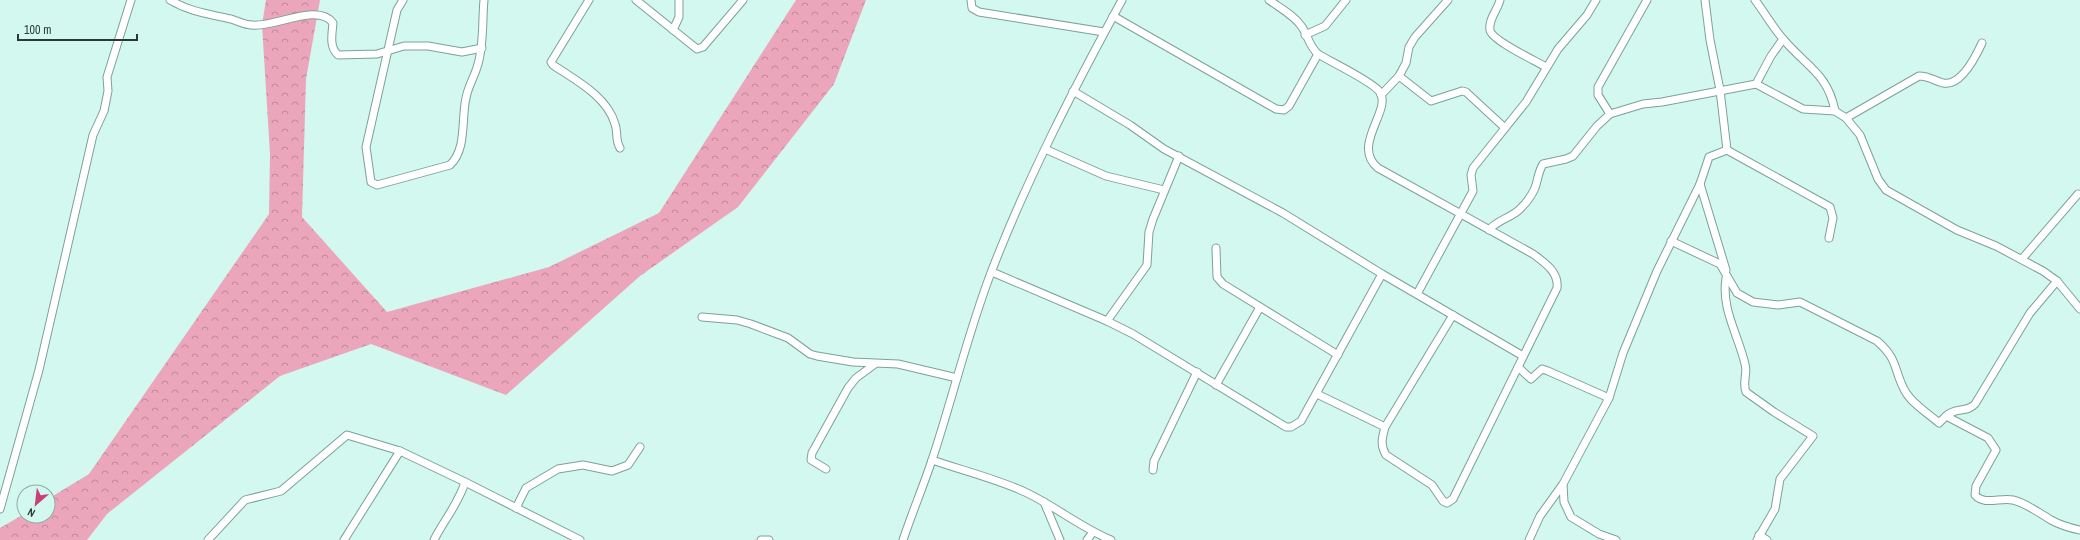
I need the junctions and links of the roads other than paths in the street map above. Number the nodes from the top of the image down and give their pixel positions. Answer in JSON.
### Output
{"nodes":[{"id":1,"x":131,"y":0,"type":"edge"},
{"id":2,"x":170,"y":0,"type":"edge"},
{"id":3,"x":402,"y":0,"type":"edge"},
{"id":4,"x":484,"y":0,"type":"edge"},
{"id":5,"x":589,"y":0,"type":"edge"},
{"id":6,"x":636,"y":0,"type":"edge"},
{"id":7,"x":679,"y":0,"type":"edge"},
{"id":8,"x":743,"y":0,"type":"edge"},
{"id":9,"x":971,"y":0,"type":"edge"},
{"id":10,"x":1122,"y":0,"type":"edge"},
{"id":11,"x":1270,"y":0,"type":"edge"},
{"id":12,"x":1346,"y":0,"type":"edge"},
{"id":13,"x":1448,"y":0,"type":"edge"},
{"id":14,"x":1500,"y":0,"type":"edge"},
{"id":15,"x":1596,"y":0,"type":"edge"},
{"id":16,"x":1647,"y":0,"type":"edge"},
{"id":17,"x":1705,"y":0,"type":"edge"},
{"id":18,"x":1755,"y":0,"type":"edge"},
{"id":19,"x":1113,"y":16,"type":"junction"},
{"id":20,"x":673,"y":30,"type":"junction"},
{"id":21,"x":1104,"y":32,"type":"junction"},
{"id":22,"x":1305,"y":35,"type":"junction"},
{"id":23,"x":1783,"y":39,"type":"junction"},
{"id":24,"x":1982,"y":43,"type":"dead end"},
{"id":25,"x":482,"y":48,"type":"junction"},
{"id":26,"x":388,"y":51,"type":"junction"},
{"id":27,"x":1318,"y":54,"type":"junction"},
{"id":28,"x":1546,"y":68,"type":"junction"},
{"id":29,"x":1399,"y":76,"type":"junction"},
{"id":30,"x":1756,"y":84,"type":"junction"},
{"id":31,"x":1720,"y":90,"type":"junction"},
{"id":32,"x":1073,"y":91,"type":"junction"},
{"id":33,"x":1382,"y":95,"type":"junction"},
{"id":34,"x":1836,"y":111,"type":"junction"},
{"id":35,"x":1610,"y":114,"type":"junction"},
{"id":36,"x":1846,"y":118,"type":"junction"},
{"id":37,"x":1504,"y":128,"type":"junction"},
{"id":38,"x":620,"y":148,"type":"dead end"},
{"id":39,"x":1045,"y":149,"type":"junction"},
{"id":40,"x":1727,"y":150,"type":"junction"},
{"id":41,"x":1179,"y":156,"type":"junction"},
{"id":42,"x":1700,"y":184,"type":"junction"},
{"id":43,"x":1164,"y":190,"type":"junction"},
{"id":44,"x":2078,"y":194,"type":"dead end"},
{"id":45,"x":1461,"y":215,"type":"junction"},
{"id":46,"x":1489,"y":230,"type":"junction"},
{"id":47,"x":1829,"y":238,"type":"dead end"},
{"id":48,"x":1671,"y":241,"type":"junction"},
{"id":49,"x":1216,"y":248,"type":"dead end"},
{"id":50,"x":2022,"y":259,"type":"junction"},
{"id":51,"x":992,"y":272,"type":"junction"},
{"id":52,"x":1382,"y":274,"type":"junction"},
{"id":53,"x":1726,"y":277,"type":"junction"},
{"id":54,"x":2057,"y":281,"type":"junction"},
{"id":55,"x":1732,"y":287,"type":"junction"},
{"id":56,"x":1417,"y":294,"type":"junction"},
{"id":57,"x":1260,"y":307,"type":"junction"},
{"id":58,"x":2080,"y":310,"type":"edge"},
{"id":59,"x":1453,"y":315,"type":"junction"},
{"id":60,"x":702,"y":317,"type":"dead end"},
{"id":61,"x":1107,"y":321,"type":"junction"},
{"id":62,"x":1338,"y":355,"type":"junction"},
{"id":63,"x":1523,"y":356,"type":"junction"},
{"id":64,"x":875,"y":364,"type":"junction"},
{"id":65,"x":1518,"y":367,"type":"junction"},
{"id":66,"x":1197,"y":372,"type":"junction"},
{"id":67,"x":957,"y":378,"type":"junction"},
{"id":68,"x":1216,"y":385,"type":"junction"},
{"id":69,"x":1317,"y":394,"type":"junction"},
{"id":70,"x":1609,"y":398,"type":"junction"},
{"id":71,"x":1946,"y":416,"type":"junction"},
{"id":72,"x":1385,"y":427,"type":"junction"},
{"id":73,"x":640,"y":447,"type":"dead end"},
{"id":74,"x":400,"y":451,"type":"junction"},
{"id":75,"x":932,"y":460,"type":"junction"},
{"id":76,"x":826,"y":470,"type":"dead end"},
{"id":77,"x":1153,"y":470,"type":"dead end"},
{"id":78,"x":464,"y":482,"type":"junction"},
{"id":79,"x":1564,"y":484,"type":"junction"},
{"id":80,"x":1043,"y":502,"type":"junction"},
{"id":81,"x":516,"y":508,"type":"junction"},
{"id":82,"x":0,"y":509,"type":"edge"},
{"id":83,"x":2080,"y":530,"type":"edge"},
{"id":84,"x":1093,"y":532,"type":"junction"},
{"id":85,"x":1758,"y":538,"type":"edge"},
{"id":86,"x":208,"y":540,"type":"edge"},
{"id":87,"x":344,"y":540,"type":"edge"},
{"id":88,"x":434,"y":540,"type":"edge"},
{"id":89,"x":580,"y":540,"type":"edge"},
{"id":90,"x":761,"y":540,"type":"edge"},
{"id":91,"x":769,"y":540,"type":"edge"},
{"id":92,"x":903,"y":540,"type":"edge"},
{"id":93,"x":1060,"y":540,"type":"edge"},
{"id":94,"x":1087,"y":540,"type":"edge"},
{"id":95,"x":1111,"y":540,"type":"edge"},
{"id":96,"x":1528,"y":540,"type":"edge"},
{"id":97,"x":1616,"y":540,"type":"edge"},
{"id":98,"x":1767,"y":540,"type":"edge"}],
"edges":[{"from":1,"to":82,"type":"street"},
{"from":2,"to":26,"type":"street"},
{"from":3,"to":26,"type":"street"},
{"from":4,"to":25,"type":"street"},
{"from":5,"to":38,"type":"street"},
{"from":6,"to":20,"type":"street"},
{"from":7,"to":20,"type":"street"},
{"from":8,"to":20,"type":"street"},
{"from":9,"to":21,"type":"street"},
{"from":10,"to":19,"type":"street"},
{"from":11,"to":22,"type":"street"},
{"from":12,"to":22,"type":"street"},
{"from":13,"to":29,"type":"street"},
{"from":14,"to":28,"type":"street"},
{"from":15,"to":28,"type":"street"},
{"from":16,"to":35,"type":"street"},
{"from":17,"to":31,"type":"street"},
{"from":18,"to":23,"type":"street"},
{"from":19,"to":21,"type":"street"},
{"from":19,"to":27,"type":"street"},
{"from":21,"to":32,"type":"street"},
{"from":22,"to":27,"type":"street"},
{"from":23,"to":30,"type":"street"},
{"from":23,"to":34,"type":"street"},
{"from":24,"to":36,"type":"street"},
{"from":25,"to":26,"type":"street"},
{"from":25,"to":26,"type":"street"},
{"from":27,"to":33,"type":"street"},
{"from":28,"to":37,"type":"street"},
{"from":29,"to":33,"type":"street"},
{"from":29,"to":37,"type":"street"},
{"from":30,"to":31,"type":"street"},
{"from":30,"to":34,"type":"street"},
{"from":31,"to":35,"type":"street"},
{"from":31,"to":40,"type":"street"},
{"from":32,"to":39,"type":"street"},
{"from":32,"to":41,"type":"street"},
{"from":33,"to":45,"type":"street"},
{"from":34,"to":36,"type":"street"},
{"from":35,"to":46,"type":"street"},
{"from":36,"to":50,"type":"street"},
{"from":37,"to":45,"type":"street"},
{"from":39,"to":43,"type":"street"},
{"from":39,"to":51,"type":"street"},
{"from":40,"to":42,"type":"street"},
{"from":40,"to":47,"type":"street"},
{"from":41,"to":43,"type":"street"},
{"from":41,"to":52,"type":"street"},
{"from":42,"to":48,"type":"street"},
{"from":42,"to":55,"type":"street"},
{"from":43,"to":61,"type":"street"},
{"from":44,"to":50,"type":"street"},
{"from":45,"to":46,"type":"street"},
{"from":45,"to":56,"type":"street"},
{"from":46,"to":63,"type":"street"},
{"from":48,"to":53,"type":"street"},
{"from":48,"to":70,"type":"street"},
{"from":49,"to":57,"type":"street"},
{"from":50,"to":54,"type":"street"},
{"from":51,"to":61,"type":"street"},
{"from":51,"to":67,"type":"street"},
{"from":52,"to":56,"type":"street"},
{"from":52,"to":62,"type":"street"},
{"from":53,"to":55,"type":"street"},
{"from":53,"to":85,"type":"street"},
{"from":54,"to":58,"type":"street"},
{"from":54,"to":71,"type":"street"},
{"from":55,"to":71,"type":"street"},
{"from":56,"to":59,"type":"street"},
{"from":57,"to":62,"type":"street"},
{"from":57,"to":68,"type":"street"},
{"from":59,"to":63,"type":"street"},
{"from":59,"to":72,"type":"street"},
{"from":60,"to":64,"type":"street"},
{"from":61,"to":66,"type":"street"},
{"from":62,"to":69,"type":"street"},
{"from":63,"to":65,"type":"street"},
{"from":64,"to":67,"type":"street"},
{"from":64,"to":76,"type":"street"},
{"from":65,"to":70,"type":"street"},
{"from":65,"to":72,"type":"street"},
{"from":66,"to":68,"type":"street"},
{"from":66,"to":77,"type":"street"},
{"from":67,"to":75,"type":"street"},
{"from":68,"to":69,"type":"street"},
{"from":69,"to":72,"type":"street"},
{"from":70,"to":79,"type":"street"},
{"from":71,"to":83,"type":"street"},
{"from":73,"to":81,"type":"street"},
{"from":74,"to":78,"type":"street"},
{"from":74,"to":86,"type":"street"},
{"from":74,"to":87,"type":"street"},
{"from":75,"to":80,"type":"street"},
{"from":75,"to":92,"type":"street"},
{"from":78,"to":81,"type":"street"},
{"from":78,"to":88,"type":"street"},
{"from":79,"to":96,"type":"street"},
{"from":79,"to":97,"type":"street"},
{"from":80,"to":84,"type":"street"},
{"from":80,"to":93,"type":"street"},
{"from":81,"to":89,"type":"street"},
{"from":84,"to":94,"type":"street"},
{"from":84,"to":95,"type":"street"},
{"from":85,"to":98,"type":"street"},
{"from":90,"to":91,"type":"street"}]}
